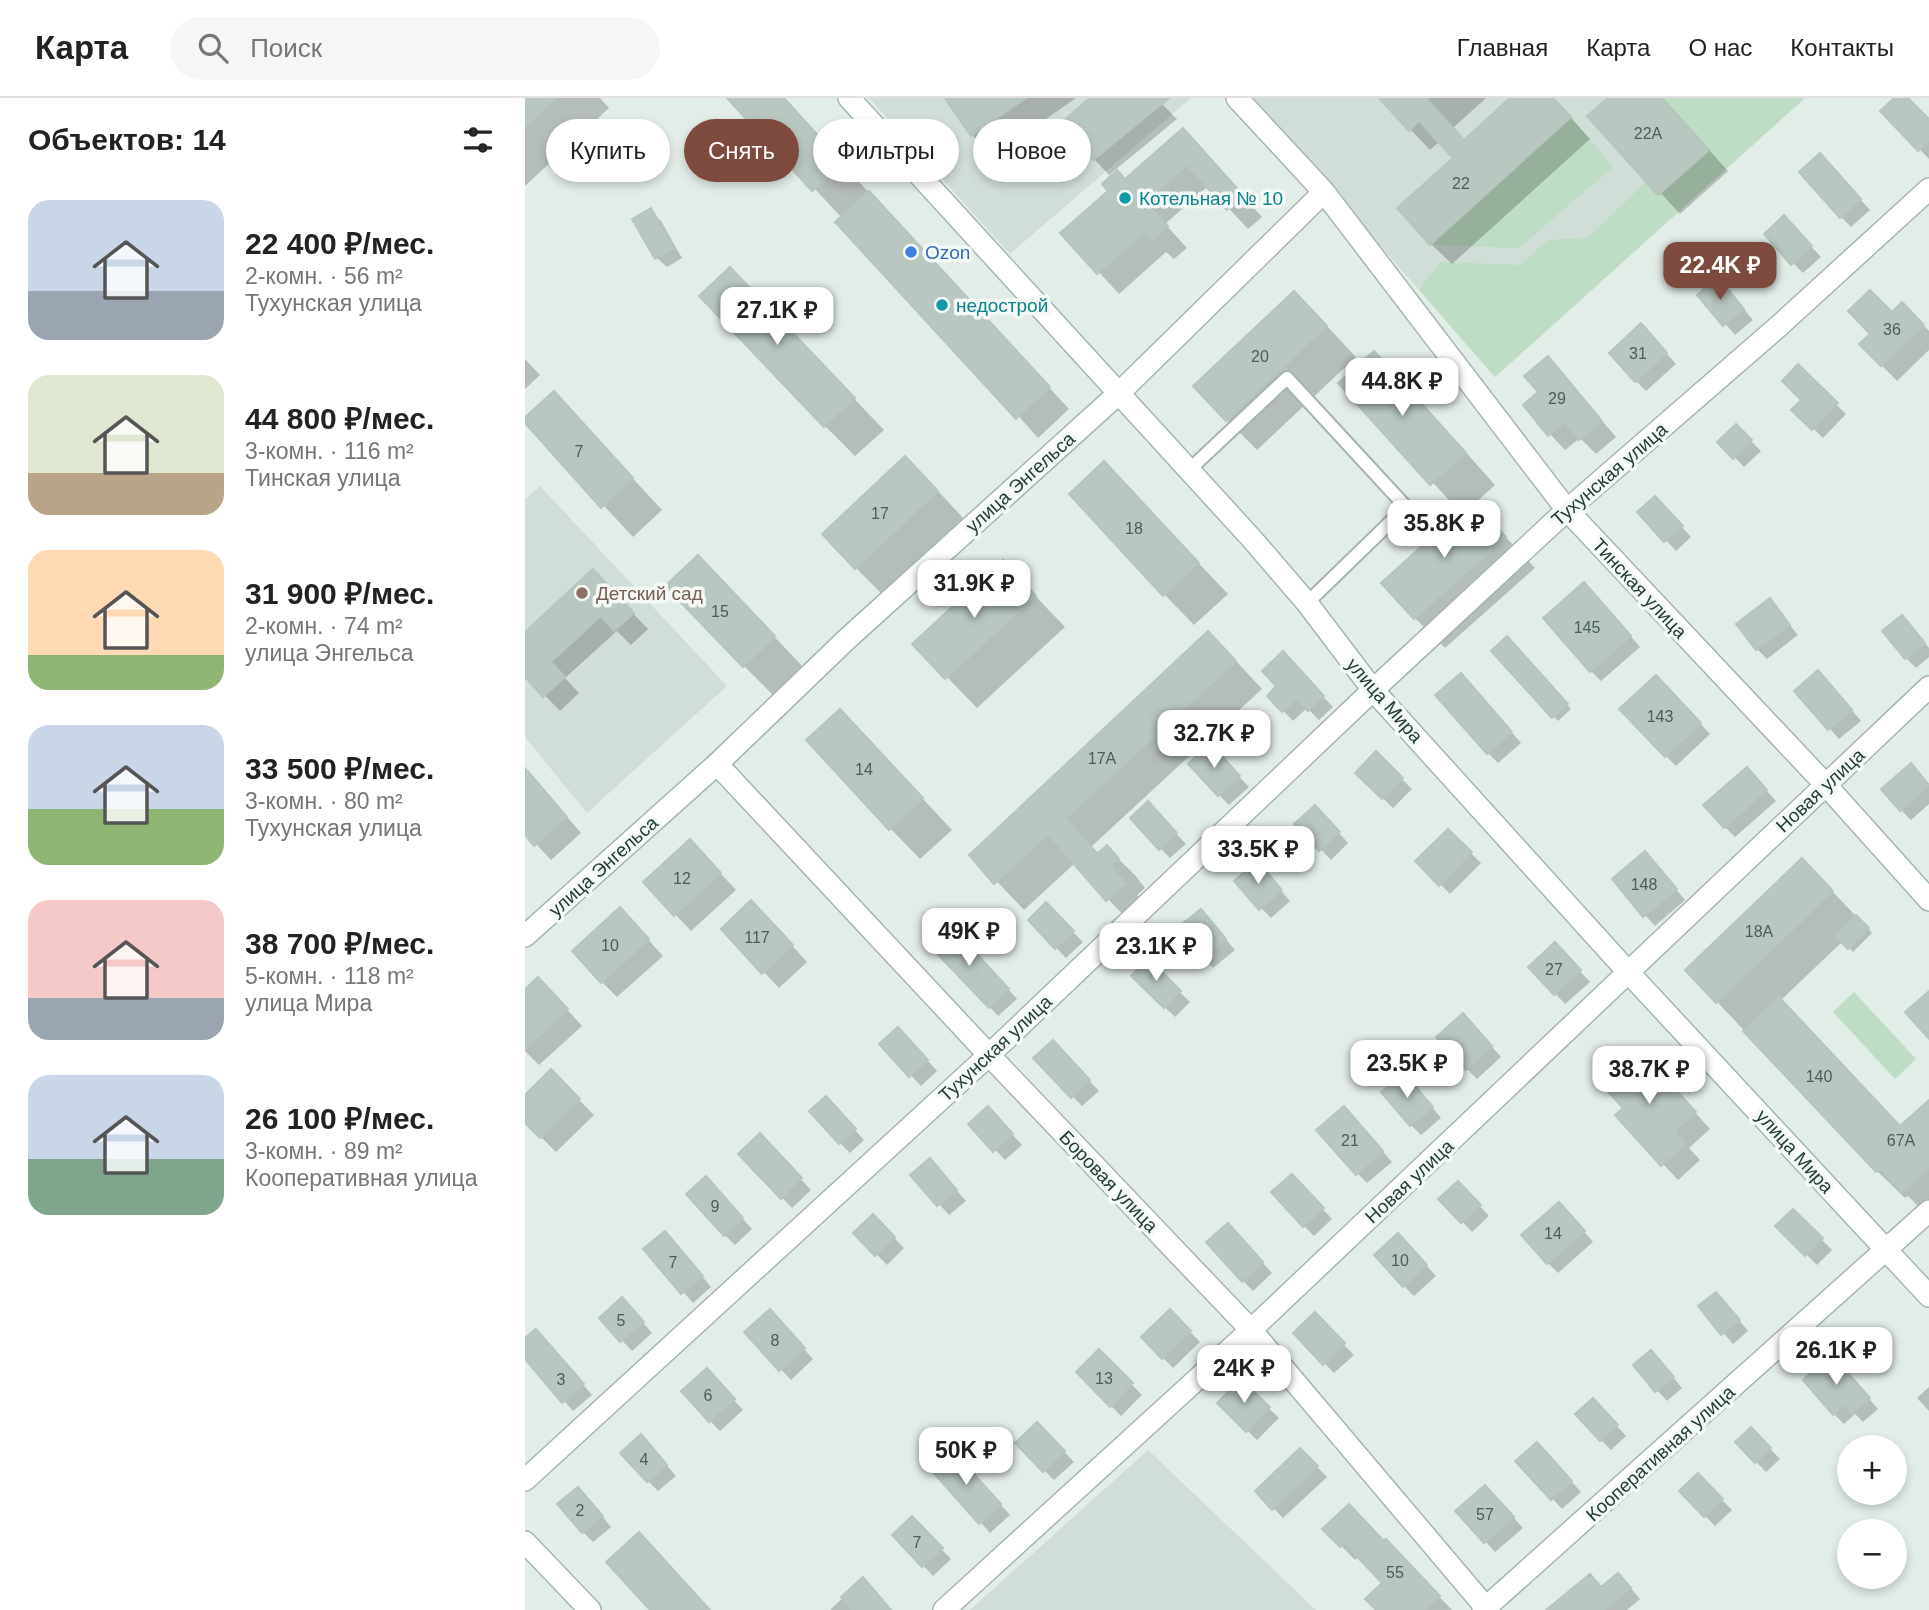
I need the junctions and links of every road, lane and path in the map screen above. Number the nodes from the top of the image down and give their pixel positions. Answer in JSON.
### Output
{"nodes":[{"id":1,"x":849,"y":98,"type":"edge"},
{"id":2,"x":1237,"y":98,"type":"edge"},
{"id":3,"x":1929,"y":189,"type":"edge"},
{"id":4,"x":1324,"y":192,"type":"junction"},
{"id":5,"x":1118,"y":394,"type":"junction"},
{"id":6,"x":1189,"y":470,"type":"junction"},
{"id":7,"x":1567,"y":510,"type":"junction"},
{"id":8,"x":1307,"y":603,"type":"junction"},
{"id":9,"x":1929,"y":687,"type":"edge"},
{"id":10,"x":1373,"y":690,"type":"junction"},
{"id":11,"x":717,"y":764,"type":"junction"},
{"id":12,"x":1825,"y":784,"type":"junction"},
{"id":13,"x":1929,"y":900,"type":"edge"},
{"id":14,"x":525,"y":936,"type":"edge"},
{"id":15,"x":1629,"y":973,"type":"junction"},
{"id":16,"x":989,"y":1055,"type":"junction"},
{"id":17,"x":1929,"y":1211,"type":"edge"},
{"id":18,"x":1886,"y":1251,"type":"junction"},
{"id":19,"x":1929,"y":1296,"type":"edge"},
{"id":20,"x":1251,"y":1330,"type":"junction"},
{"id":21,"x":525,"y":1480,"type":"edge"},
{"id":22,"x":525,"y":1542,"type":"edge"},
{"id":23,"x":1486,"y":1609,"type":"edge"},
{"id":24,"x":590,"y":1610,"type":"edge"},
{"id":25,"x":944,"y":1610,"type":"edge"}],
"edges":[{"from":1,"to":5,"type":"street","name":"улица Мира"},
{"from":2,"to":4,"type":"street","name":"Тинская улица"},
{"from":3,"to":7,"type":"street","name":"Тухунская улица"},
{"from":4,"to":5,"type":"street","name":"улица Энгельса"},
{"from":4,"to":7,"type":"street","name":"Тинская улица"},
{"from":5,"to":6,"type":"street","name":"улица Мира"},
{"from":5,"to":11,"type":"street","name":"улица Энгельса"},
{"from":6,"to":8,"type":"street","name":"улица Мира"},
{"from":6,"to":8,"type":"lane"},
{"from":7,"to":10,"type":"street","name":"Тухунская улица"},
{"from":7,"to":12,"type":"street","name":"Тинская улица"},
{"from":8,"to":10,"type":"street","name":"улица Мира"},
{"from":9,"to":12,"type":"street","name":"Новая улица"},
{"from":10,"to":15,"type":"street","name":"улица Мира"},
{"from":10,"to":16,"type":"street","name":"Тухунская улица"},
{"from":11,"to":14,"type":"street","name":"улица Энгельса"},
{"from":11,"to":16,"type":"street","name":"Боровая улица"},
{"from":12,"to":13,"type":"street","name":"Тинская улица"},
{"from":12,"to":15,"type":"street","name":"Новая улица"},
{"from":15,"to":18,"type":"street","name":"улица Мира"},
{"from":15,"to":20,"type":"street","name":"Новая улица"},
{"from":16,"to":20,"type":"street","name":"Боровая улица"},
{"from":16,"to":21,"type":"street","name":"Тухунская улица"},
{"from":17,"to":18,"type":"street","name":"Кооперативная улица"},
{"from":18,"to":19,"type":"street","name":"улица Мира"},
{"from":18,"to":23,"type":"street","name":"Кооперативная улица"},
{"from":20,"to":23,"type":"street","name":"Боровая улица"},
{"from":20,"to":25,"type":"street","name":"Новая улица"},
{"from":22,"to":24,"type":"street"}]}
